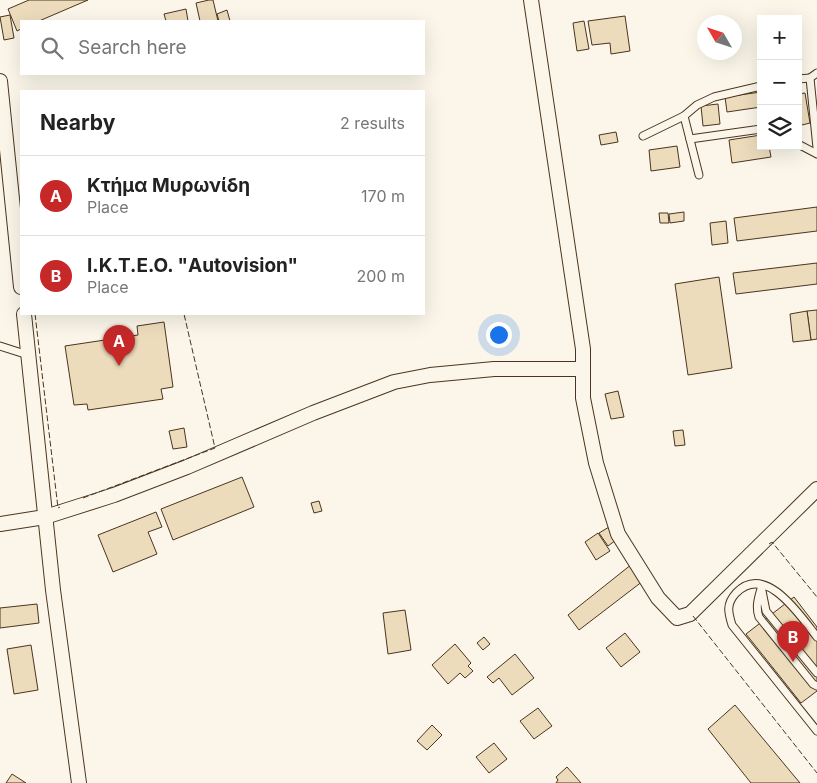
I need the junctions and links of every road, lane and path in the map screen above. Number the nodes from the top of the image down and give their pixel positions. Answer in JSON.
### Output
{"nodes":[{"id":1,"x":531,"y":0,"type":"edge"},
{"id":2,"x":817,"y":73,"type":"edge"},
{"id":3,"x":810,"y":78,"type":"junction"},
{"id":4,"x":802,"y":79,"type":"edge"},
{"id":5,"x":0,"y":81,"type":"edge"},
{"id":6,"x":757,"y":87,"type":"edge"},
{"id":7,"x":684,"y":116,"type":"junction"},
{"id":8,"x":757,"y":130,"type":"edge"},
{"id":9,"x":643,"y":136,"type":"dead end"},
{"id":10,"x":690,"y":140,"type":"junction"},
{"id":11,"x":802,"y":146,"type":"edge"},
{"id":12,"x":817,"y":148,"type":"edge"},
{"id":13,"x":817,"y":154,"type":"edge"},
{"id":14,"x":4,"y":167,"type":"edge"},
{"id":15,"x":698,"y":175,"type":"dead end"},
{"id":16,"x":20,"y":280,"type":"edge"},
{"id":17,"x":24,"y":315,"type":"edge"},
{"id":18,"x":0,"y":346,"type":"edge"},
{"id":19,"x":28,"y":355,"type":"junction"},
{"id":20,"x":582,"y":369,"type":"junction"},
{"id":21,"x":817,"y":489,"type":"edge"},
{"id":22,"x":45,"y":518,"type":"junction"},
{"id":23,"x":0,"y":524,"type":"edge"},
{"id":24,"x":762,"y":585,"type":"junction"},
{"id":25,"x":817,"y":637,"type":"edge"},
{"id":26,"x":817,"y":673,"type":"edge"},
{"id":27,"x":817,"y":686,"type":"edge"},
{"id":28,"x":817,"y":731,"type":"edge"},
{"id":29,"x":79,"y":783,"type":"edge"}],
"edges":[{"from":1,"to":20,"type":"street"},
{"from":2,"to":3,"type":"lane"},
{"from":3,"to":4,"type":"lane"},
{"from":3,"to":12,"type":"lane"},
{"from":5,"to":14,"type":"street"},
{"from":6,"to":7,"type":"lane"},
{"from":7,"to":9,"type":"lane"},
{"from":7,"to":10,"type":"lane"},
{"from":8,"to":10,"type":"lane"},
{"from":10,"to":15,"type":"lane"},
{"from":11,"to":13,"type":"lane"},
{"from":14,"to":16,"type":"street"},
{"from":17,"to":19,"type":"street"},
{"from":18,"to":19,"type":"lane"},
{"from":19,"to":22,"type":"street"},
{"from":20,"to":21,"type":"street"},
{"from":20,"to":22,"type":"street"},
{"from":22,"to":23,"type":"street"},
{"from":22,"to":29,"type":"street"},
{"from":24,"to":25,"type":"lane"},
{"from":24,"to":26,"type":"lane"},
{"from":24,"to":27,"type":"lane"},
{"from":24,"to":28,"type":"lane"}]}
